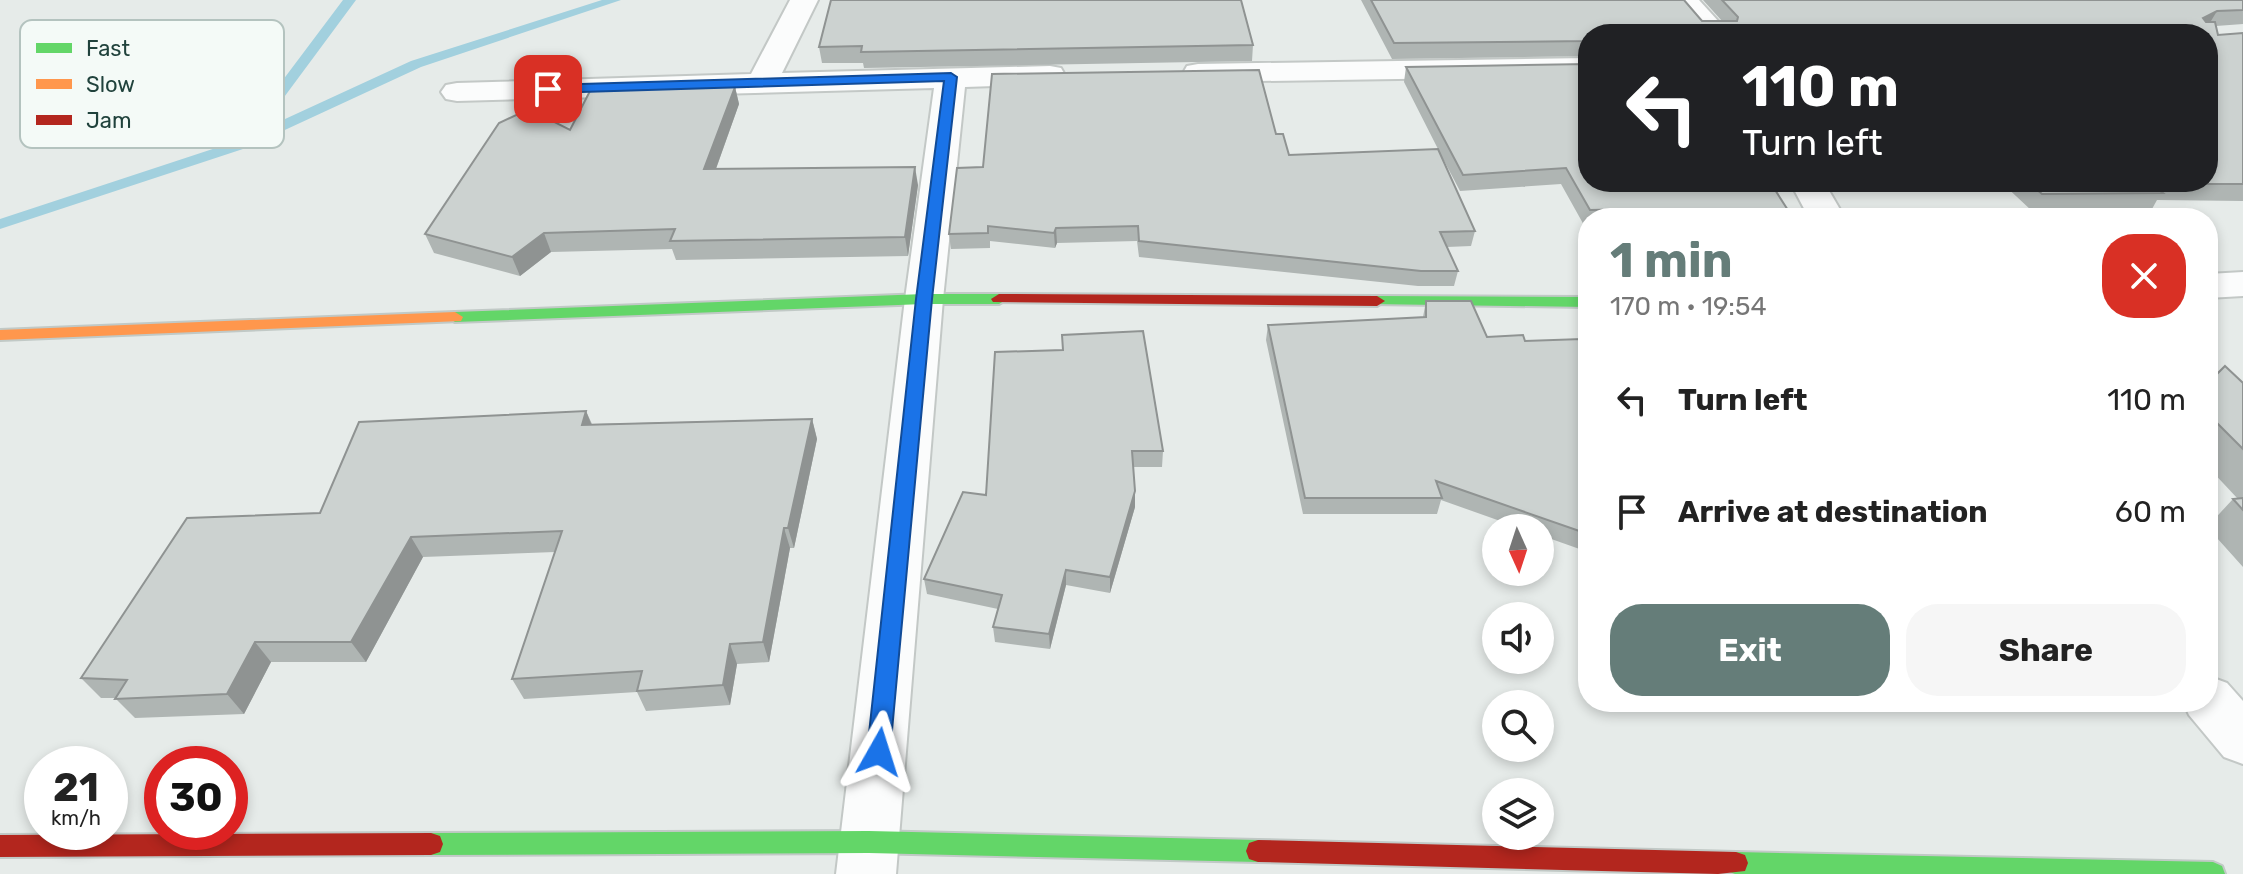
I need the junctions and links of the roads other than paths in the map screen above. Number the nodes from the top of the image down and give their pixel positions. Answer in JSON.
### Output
{"nodes":[{"id":1,"x":804,"y":0,"type":"edge"},
{"id":2,"x":1684,"y":0,"type":"edge"},
{"id":3,"x":1706,"y":24,"type":"edge"},
{"id":4,"x":1578,"y":67,"type":"edge"},
{"id":5,"x":1174,"y":73,"type":"edge"},
{"id":6,"x":1078,"y":75,"type":"edge"},
{"id":7,"x":951,"y":77,"type":"junction"},
{"id":8,"x":762,"y":83,"type":"junction"},
{"id":9,"x":457,"y":92,"type":"dead end"},
{"id":10,"x":2243,"y":284,"type":"edge"},
{"id":11,"x":2218,"y":285,"type":"edge"},
{"id":12,"x":924,"y":299,"type":"junction"},
{"id":13,"x":1578,"y":302,"type":"edge"},
{"id":14,"x":0,"y":335,"type":"edge"},
{"id":15,"x":2218,"y":711,"type":"edge"},
{"id":16,"x":2243,"y":740,"type":"edge"},
{"id":17,"x":0,"y":846,"type":"edge"},
{"id":18,"x":868,"y":858,"type":"edge"},
{"id":19,"x":521,"y":859,"type":"edge"},
{"id":20,"x":2213,"y":874,"type":"edge"}],
"edges":[{"from":1,"to":8,"type":"street"},
{"from":2,"to":3,"type":"street"},
{"from":4,"to":5,"type":"street"},
{"from":6,"to":7,"type":"street"},
{"from":7,"to":8,"type":"street"},
{"from":7,"to":12,"type":"street"},
{"from":8,"to":9,"type":"street"},
{"from":10,"to":11,"type":"street"},
{"from":12,"to":13,"type":"street"},
{"from":12,"to":14,"type":"street"},
{"from":12,"to":18,"type":"street"},
{"from":15,"to":16,"type":"street"},
{"from":17,"to":19,"type":"street"},
{"from":18,"to":19,"type":"street"},
{"from":18,"to":20,"type":"street"}]}
